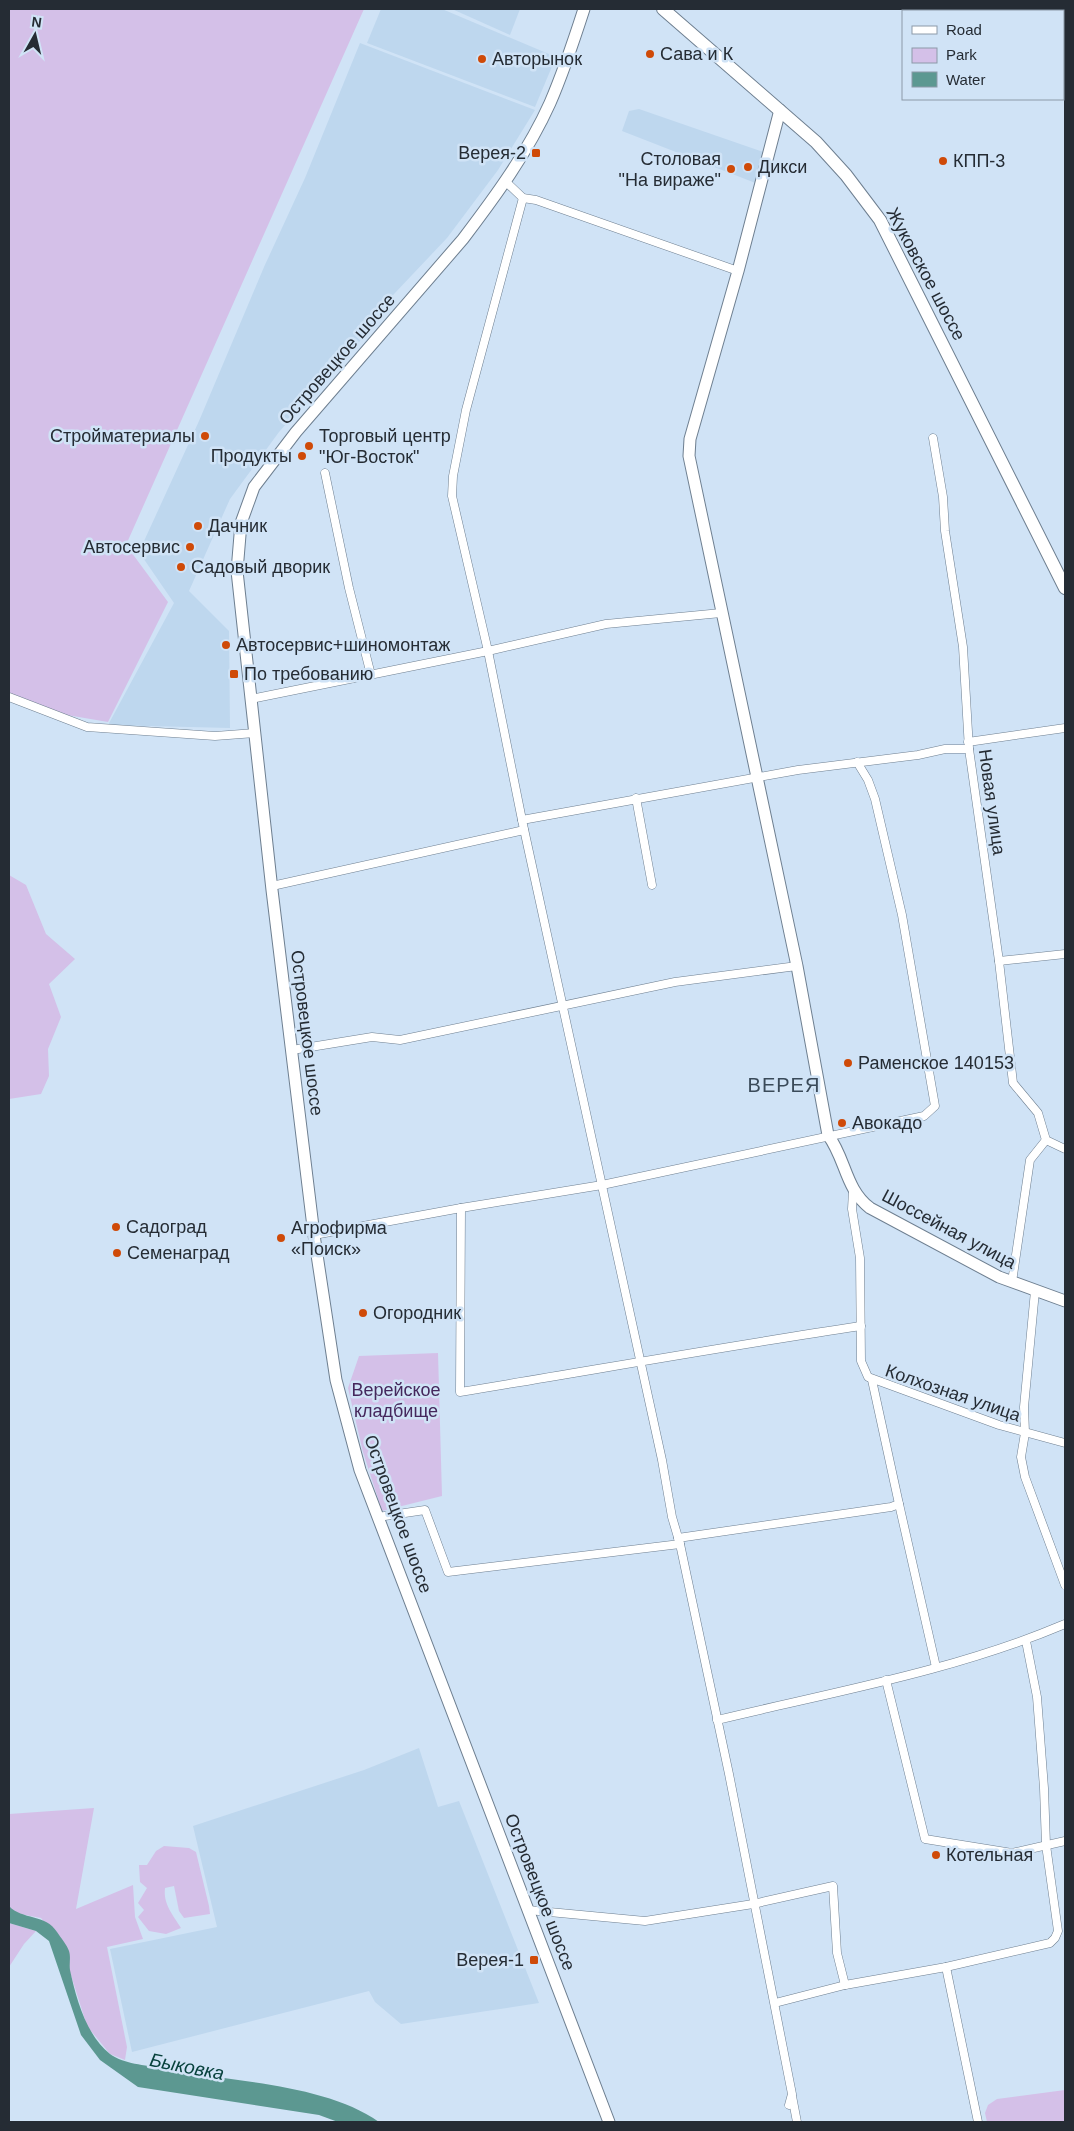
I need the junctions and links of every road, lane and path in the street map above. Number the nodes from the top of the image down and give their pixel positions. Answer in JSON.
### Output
{"nodes":[{"id":1,"x":584,"y":9,"type":"edge"},
{"id":2,"x":663,"y":9,"type":"edge"},
{"id":3,"x":780,"y":110,"type":"junction"},
{"id":4,"x":505,"y":181,"type":"junction"},
{"id":5,"x":523,"y":198,"type":"junction"},
{"id":6,"x":738,"y":271,"type":"junction"},
{"id":7,"x":932,"y":438,"type":"dead end"},
{"id":8,"x":325,"y":474,"type":"dead end"},
{"id":9,"x":1065,"y":588,"type":"edge"},
{"id":10,"x":721,"y":613,"type":"junction"},
{"id":11,"x":488,"y":650,"type":"junction"},
{"id":12,"x":371,"y":675,"type":"junction"},
{"id":13,"x":9,"y":697,"type":"edge"},
{"id":14,"x":251,"y":699,"type":"junction"},
{"id":15,"x":1065,"y":728,"type":"edge"},
{"id":16,"x":255,"y":733,"type":"junction"},
{"id":17,"x":969,"y":745,"type":"junction"},
{"id":18,"x":857,"y":762,"type":"junction"},
{"id":19,"x":757,"y":778,"type":"junction"},
{"id":20,"x":636,"y":798,"type":"junction"},
{"id":21,"x":522,"y":820,"type":"junction"},
{"id":22,"x":524,"y":830,"type":"junction"},
{"id":23,"x":652,"y":885,"type":"dead end"},
{"id":24,"x":272,"y":886,"type":"junction"},
{"id":25,"x":1065,"y":954,"type":"edge"},
{"id":26,"x":999,"y":962,"type":"junction"},
{"id":27,"x":797,"y":966,"type":"junction"},
{"id":28,"x":562,"y":1004,"type":"junction"},
{"id":29,"x":292,"y":1050,"type":"junction"},
{"id":30,"x":828,"y":1135,"type":"junction"},
{"id":31,"x":1046,"y":1140,"type":"junction"},
{"id":32,"x":1065,"y":1149,"type":"edge"},
{"id":33,"x":602,"y":1185,"type":"junction"},
{"id":34,"x":853,"y":1191,"type":"junction"},
{"id":35,"x":460,"y":1208,"type":"junction"},
{"id":36,"x":314,"y":1235,"type":"junction"},
{"id":37,"x":1012,"y":1282,"type":"junction"},
{"id":38,"x":1035,"y":1292,"type":"junction"},
{"id":39,"x":1065,"y":1301,"type":"edge"},
{"id":40,"x":861,"y":1326,"type":"junction"},
{"id":41,"x":641,"y":1362,"type":"junction"},
{"id":42,"x":872,"y":1380,"type":"junction"},
{"id":43,"x":1024,"y":1433,"type":"junction"},
{"id":44,"x":1065,"y":1443,"type":"edge"},
{"id":45,"x":899,"y":1504,"type":"junction"},
{"id":46,"x":378,"y":1517,"type":"junction"},
{"id":47,"x":679,"y":1541,"type":"junction"},
{"id":48,"x":1065,"y":1585,"type":"edge"},
{"id":49,"x":1065,"y":1624,"type":"edge"},
{"id":50,"x":1026,"y":1641,"type":"junction"},
{"id":51,"x":936,"y":1667,"type":"junction"},
{"id":52,"x":886,"y":1680,"type":"junction"},
{"id":53,"x":717,"y":1720,"type":"junction"},
{"id":54,"x":1065,"y":1841,"type":"edge"},
{"id":55,"x":1046,"y":1846,"type":"junction"},
{"id":56,"x":753,"y":1904,"type":"junction"},
{"id":57,"x":528,"y":1910,"type":"junction"},
{"id":58,"x":946,"y":1967,"type":"junction"},
{"id":59,"x":846,"y":1985,"type":"junction"},
{"id":60,"x":774,"y":2003,"type":"junction"},
{"id":61,"x":792,"y":2094,"type":"junction"},
{"id":62,"x":789,"y":2105,"type":"dead end"},
{"id":63,"x":609,"y":2122,"type":"edge"},
{"id":64,"x":797,"y":2122,"type":"edge"},
{"id":65,"x":978,"y":2122,"type":"edge"}],
"edges":[{"from":1,"to":4,"type":"main road","name":"Островецкое шоссе"},
{"from":2,"to":3,"type":"main road","name":"Жуковское шоссе"},
{"from":3,"to":6,"type":"main road"},
{"from":3,"to":9,"type":"main road","name":"Жуковское шоссе"},
{"from":4,"to":5,"type":"street"},
{"from":4,"to":14,"type":"main road","name":"Островецкое шоссе"},
{"from":5,"to":6,"type":"street"},
{"from":5,"to":11,"type":"street"},
{"from":6,"to":10,"type":"main road"},
{"from":7,"to":17,"type":"street","name":"Новая улица"},
{"from":8,"to":12,"type":"street"},
{"from":10,"to":11,"type":"street"},
{"from":10,"to":19,"type":"main road"},
{"from":11,"to":12,"type":"street"},
{"from":11,"to":21,"type":"street"},
{"from":12,"to":14,"type":"street"},
{"from":13,"to":16,"type":"street"},
{"from":14,"to":16,"type":"main road","name":"Островецкое шоссе"},
{"from":15,"to":17,"type":"street"},
{"from":16,"to":24,"type":"main road","name":"Островецкое шоссе"},
{"from":17,"to":18,"type":"street"},
{"from":17,"to":26,"type":"street","name":"Новая улица"},
{"from":18,"to":19,"type":"street"},
{"from":18,"to":30,"type":"street"},
{"from":19,"to":20,"type":"street"},
{"from":19,"to":27,"type":"main road"},
{"from":20,"to":21,"type":"street"},
{"from":20,"to":23,"type":"street"},
{"from":21,"to":22,"type":"street"},
{"from":22,"to":24,"type":"street"},
{"from":22,"to":28,"type":"street"},
{"from":24,"to":29,"type":"main road","name":"Островецкое шоссе"},
{"from":25,"to":26,"type":"street"},
{"from":26,"to":31,"type":"street","name":"Новая улица"},
{"from":27,"to":28,"type":"street"},
{"from":27,"to":30,"type":"main road"},
{"from":28,"to":29,"type":"street"},
{"from":28,"to":33,"type":"street"},
{"from":29,"to":36,"type":"main road","name":"Островецкое шоссе"},
{"from":30,"to":33,"type":"street"},
{"from":30,"to":34,"type":"main road","name":"Шоссейная улица"},
{"from":31,"to":32,"type":"street"},
{"from":31,"to":37,"type":"street"},
{"from":33,"to":35,"type":"street"},
{"from":33,"to":41,"type":"street"},
{"from":34,"to":37,"type":"main road","name":"Шоссейная улица"},
{"from":34,"to":40,"type":"street","name":"Колхозная улица"},
{"from":35,"to":36,"type":"street"},
{"from":35,"to":41,"type":"street"},
{"from":36,"to":46,"type":"main road","name":"Островецкое шоссе"},
{"from":37,"to":38,"type":"main road","name":"Шоссейная улица"},
{"from":38,"to":39,"type":"main road","name":"Шоссейная улица"},
{"from":38,"to":43,"type":"street"},
{"from":40,"to":41,"type":"street"},
{"from":40,"to":42,"type":"street","name":"Колхозная улица"},
{"from":41,"to":47,"type":"street"},
{"from":42,"to":43,"type":"street","name":"Колхозная улица"},
{"from":42,"to":45,"type":"street"},
{"from":43,"to":44,"type":"street","name":"Колхозная улица"},
{"from":43,"to":48,"type":"street"},
{"from":45,"to":47,"type":"street"},
{"from":45,"to":51,"type":"street"},
{"from":46,"to":47,"type":"street"},
{"from":46,"to":57,"type":"main road","name":"Островецкое шоссе"},
{"from":47,"to":53,"type":"street"},
{"from":49,"to":50,"type":"street"},
{"from":50,"to":51,"type":"street"},
{"from":50,"to":55,"type":"street"},
{"from":51,"to":52,"type":"street"},
{"from":52,"to":53,"type":"street"},
{"from":52,"to":55,"type":"street"},
{"from":53,"to":56,"type":"street"},
{"from":54,"to":55,"type":"street"},
{"from":55,"to":58,"type":"street"},
{"from":56,"to":57,"type":"street"},
{"from":56,"to":59,"type":"street"},
{"from":56,"to":60,"type":"street"},
{"from":57,"to":63,"type":"main road","name":"Островецкое шоссе"},
{"from":58,"to":59,"type":"street"},
{"from":58,"to":65,"type":"street"},
{"from":59,"to":60,"type":"street"},
{"from":60,"to":61,"type":"street"},
{"from":61,"to":62,"type":"street"},
{"from":61,"to":64,"type":"street"}]}
